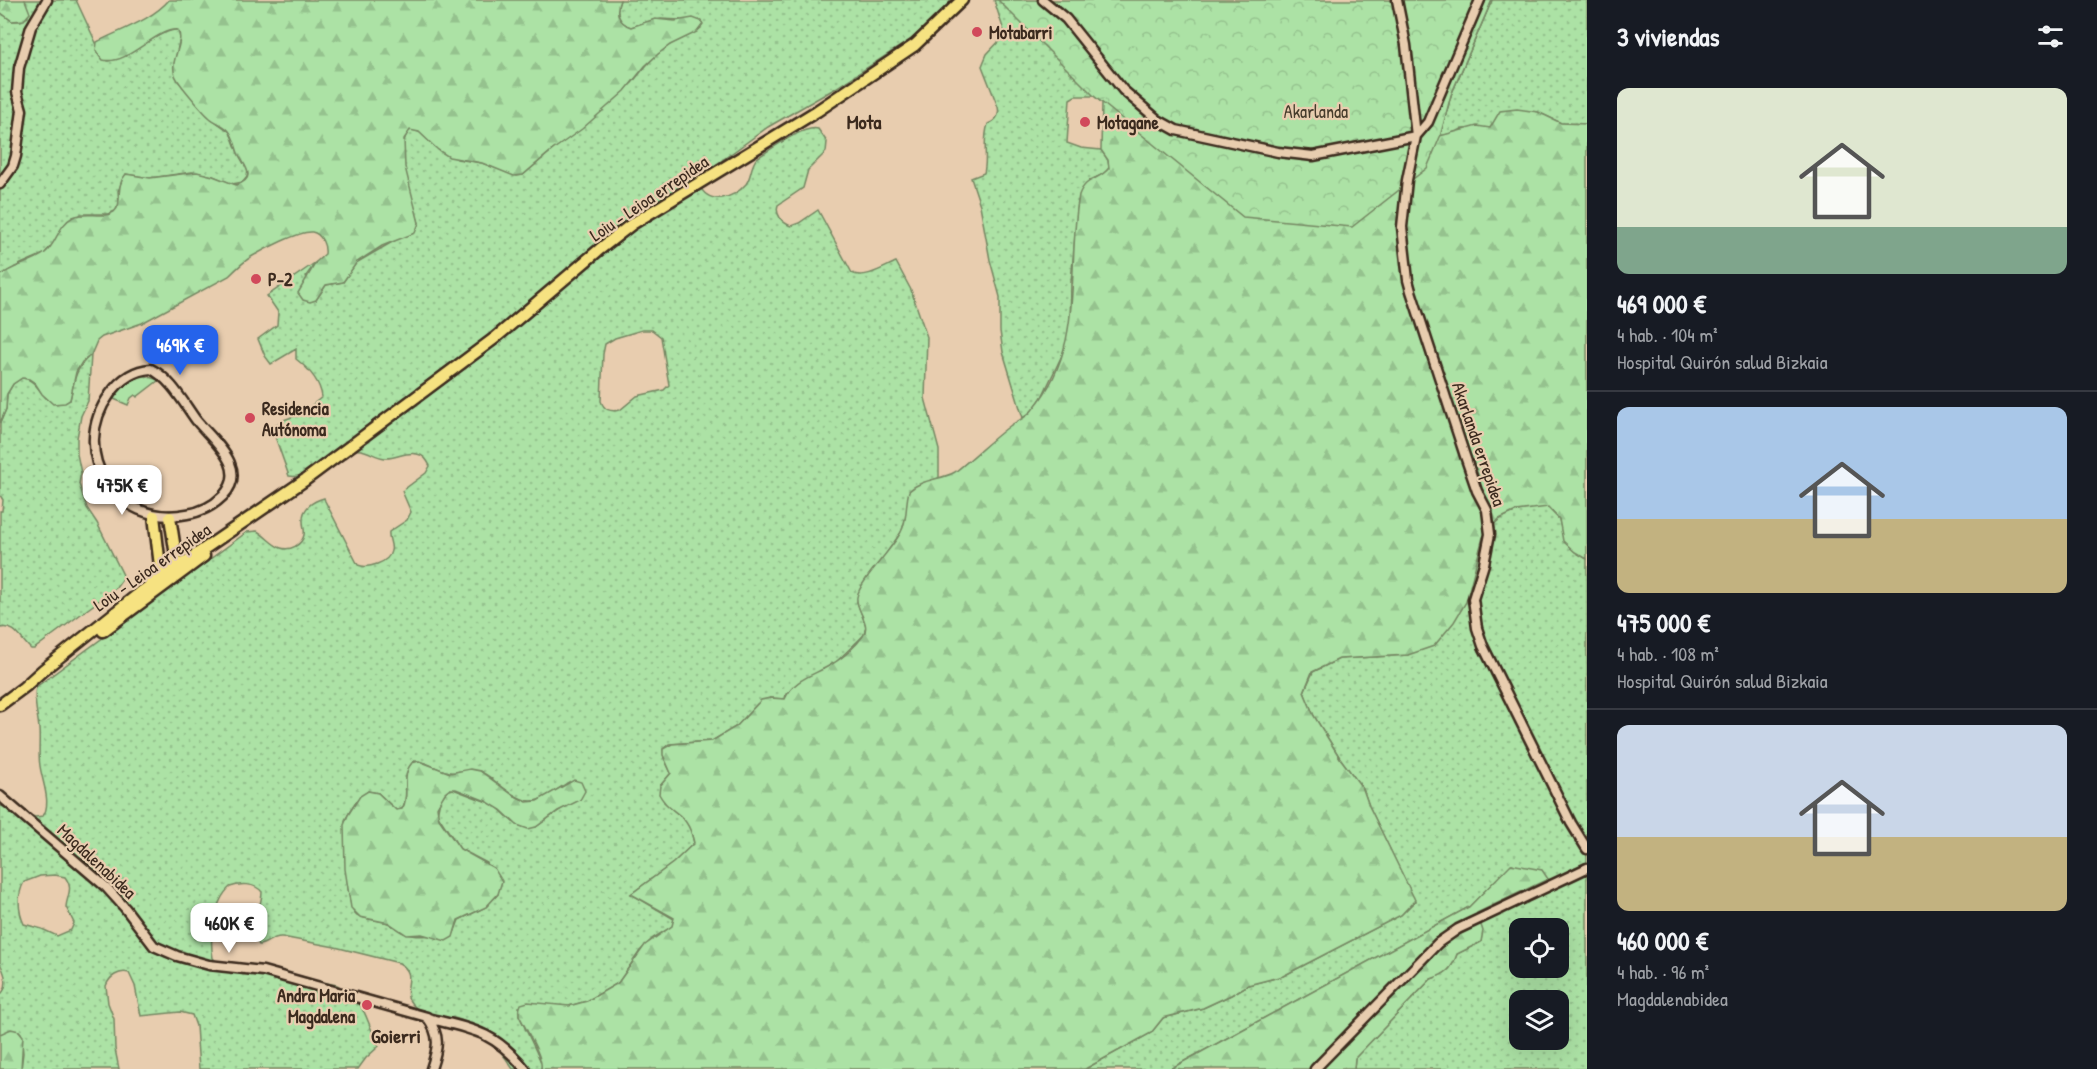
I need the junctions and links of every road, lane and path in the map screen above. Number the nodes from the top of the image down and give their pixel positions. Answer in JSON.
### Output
{"nodes":[{"id":1,"x":47,"y":0,"type":"edge"},
{"id":2,"x":962,"y":0,"type":"edge"},
{"id":3,"x":1043,"y":0,"type":"edge"},
{"id":4,"x":1397,"y":0,"type":"edge"},
{"id":5,"x":1480,"y":0,"type":"edge"},
{"id":6,"x":1416,"y":136,"type":"junction"},
{"id":7,"x":0,"y":184,"type":"edge"},
{"id":8,"x":305,"y":480,"type":"junction"},
{"id":9,"x":278,"y":496,"type":"junction"},
{"id":10,"x":154,"y":516,"type":"junction"},
{"id":11,"x":170,"y":517,"type":"junction"},
{"id":12,"x":156,"y":536,"type":"junction"},
{"id":13,"x":174,"y":540,"type":"junction"},
{"id":14,"x":175,"y":568,"type":"junction"},
{"id":15,"x":108,"y":627,"type":"junction"},
{"id":16,"x":63,"y":654,"type":"junction"},
{"id":17,"x":23,"y":688,"type":"junction"},
{"id":18,"x":0,"y":705,"type":"edge"},
{"id":19,"x":0,"y":796,"type":"edge"},
{"id":20,"x":1587,"y":849,"type":"edge"},
{"id":21,"x":1587,"y":868,"type":"edge"},
{"id":22,"x":427,"y":1017,"type":"junction"},
{"id":23,"x":431,"y":1069,"type":"edge"},
{"id":24,"x":525,"y":1069,"type":"edge"},
{"id":25,"x":1315,"y":1069,"type":"edge"}],
"edges":[{"from":1,"to":7,"type":"street"},
{"from":2,"to":8,"type":"main road","name":"Loiu - Leioa errepidea"},
{"from":3,"to":6,"type":"street"},
{"from":4,"to":6,"type":"street","name":"Akarlanda errepidea"},
{"from":5,"to":6,"type":"street"},
{"from":6,"to":20,"type":"street","name":"Akarlanda errepidea"},
{"from":8,"to":9,"type":"main road","name":"Loiu - Leioa errepidea"},
{"from":8,"to":15,"type":"main road","name":"Loiu - Leioa errepidea"},
{"from":9,"to":13,"type":"main road"},
{"from":9,"to":14,"type":"main road","name":"Loiu - Leioa errepidea"},
{"from":10,"to":11,"type":"street"},
{"from":10,"to":11,"type":"street"},
{"from":10,"to":12,"type":"main road"},
{"from":11,"to":13,"type":"main road"},
{"from":12,"to":13,"type":"main road"},
{"from":12,"to":16,"type":"main road"},
{"from":13,"to":14,"type":"main road"},
{"from":14,"to":15,"type":"main road"},
{"from":14,"to":16,"type":"main road","name":"Loiu - Leioa errepidea"},
{"from":15,"to":17,"type":"main road","name":"Loiu - Leioa errepidea"},
{"from":16,"to":17,"type":"main road","name":"Loiu - Leioa errepidea"},
{"from":17,"to":18,"type":"main road","name":"Loiu - Leioa errepidea"},
{"from":19,"to":22,"type":"street","name":"Magdalenabidea"},
{"from":21,"to":25,"type":"street"},
{"from":22,"to":23,"type":"street"},
{"from":22,"to":24,"type":"street","name":"Magdalenabidea"}]}
